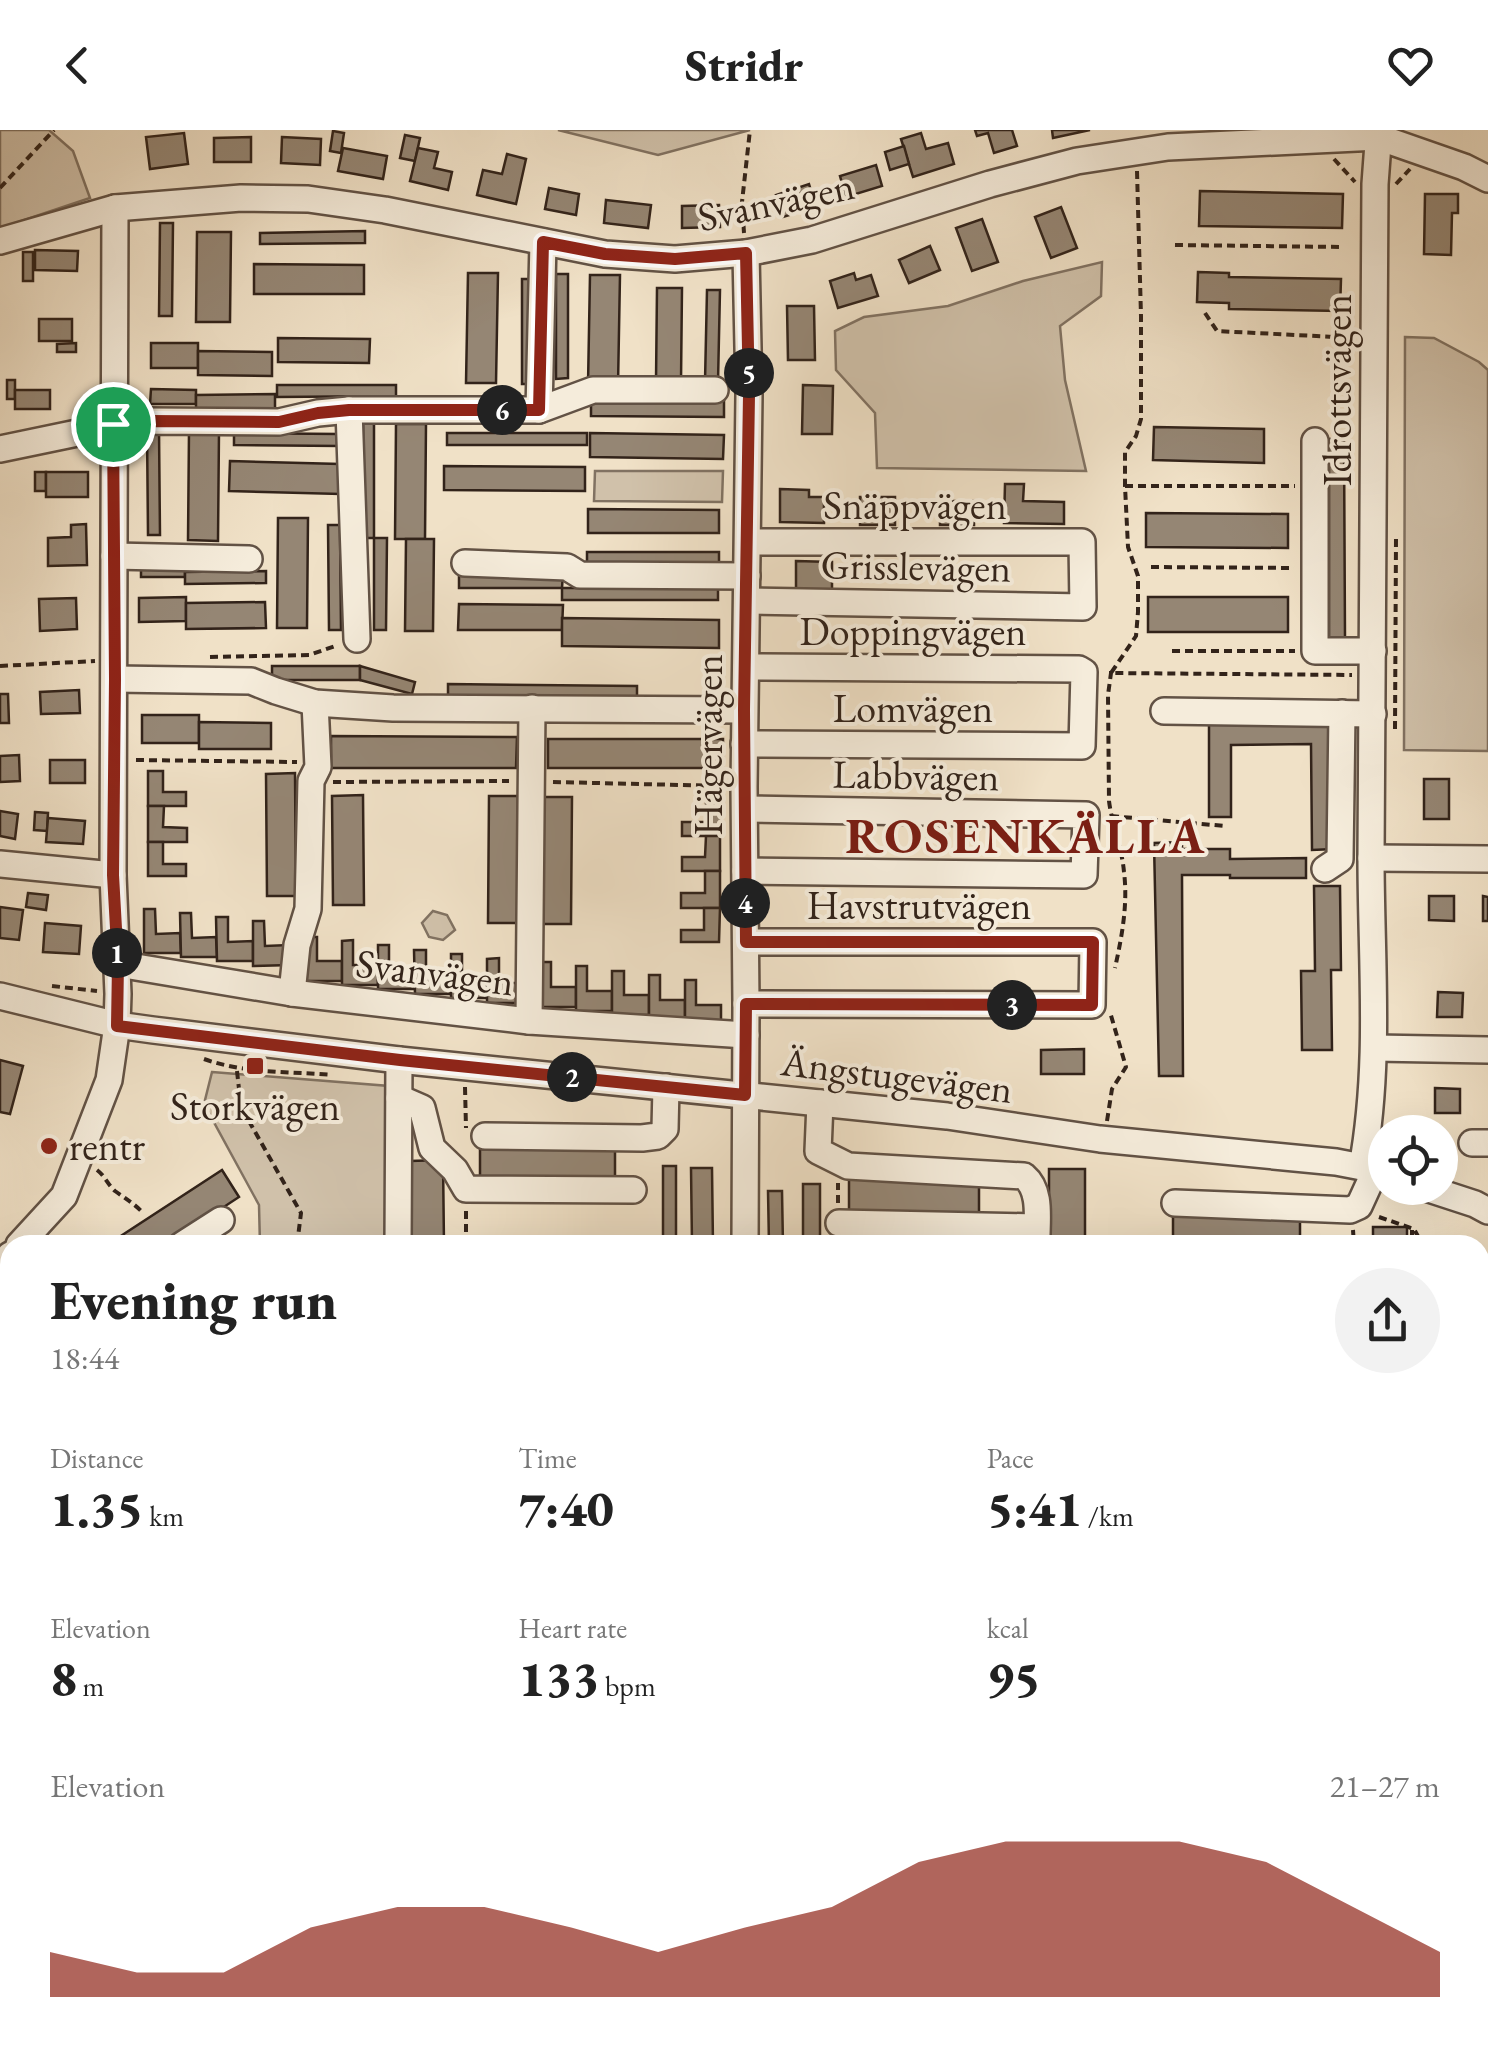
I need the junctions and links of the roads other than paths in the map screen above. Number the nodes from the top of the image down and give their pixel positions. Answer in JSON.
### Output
{"nodes":[{"id":1,"x":1378,"y":134,"type":"edge"},
{"id":2,"x":1488,"y":179,"type":"edge"},
{"id":3,"x":115,"y":208,"type":"junction"},
{"id":4,"x":0,"y":241,"type":"edge"},
{"id":5,"x":543,"y":242,"type":"junction"},
{"id":6,"x":746,"y":253,"type":"junction"},
{"id":7,"x":716,"y":390,"type":"dead end"},
{"id":8,"x":349,"y":410,"type":"junction"},
{"id":9,"x":539,"y":410,"type":"junction"},
{"id":10,"x":113,"y":424,"type":"junction"},
{"id":11,"x":1314,"y":441,"type":"dead end"},
{"id":12,"x":0,"y":449,"type":"edge"},
{"id":13,"x":748,"y":542,"type":"junction"},
{"id":14,"x":114,"y":556,"type":"junction"},
{"id":15,"x":250,"y":560,"type":"dead end"},
{"id":16,"x":465,"y":563,"type":"dead end"},
{"id":17,"x":747,"y":589,"type":"junction"},
{"id":18,"x":1084,"y":606,"type":"joint"},
{"id":19,"x":357,"y":639,"type":"dead end"},
{"id":20,"x":1373,"y":651,"type":"junction"},
{"id":21,"x":746,"y":668,"type":"junction"},
{"id":22,"x":115,"y":679,"type":"junction"},
{"id":23,"x":315,"y":703,"type":"junction"},
{"id":24,"x":532,"y":708,"type":"junction"},
{"id":25,"x":744,"y":710,"type":"junction"},
{"id":26,"x":1164,"y":711,"type":"dead end"},
{"id":27,"x":1342,"y":714,"type":"junction"},
{"id":28,"x":1373,"y":714,"type":"junction"},
{"id":29,"x":744,"y":744,"type":"junction"},
{"id":30,"x":1082,"y":746,"type":"joint"},
{"id":31,"x":744,"y":810,"type":"junction"},
{"id":32,"x":1372,"y":858,"type":"junction"},
{"id":33,"x":1488,"y":859,"type":"edge"},
{"id":34,"x":0,"y":864,"type":"edge"},
{"id":35,"x":1326,"y":869,"type":"dead end"},
{"id":36,"x":745,"y":871,"type":"junction"},
{"id":37,"x":113,"y":875,"type":"junction"},
{"id":38,"x":746,"y":942,"type":"junction"},
{"id":39,"x":118,"y":964,"type":"junction"},
{"id":40,"x":292,"y":993,"type":"junction"},
{"id":41,"x":0,"y":996,"type":"edge"},
{"id":42,"x":746,"y":1004,"type":"junction"},
{"id":43,"x":529,"y":1021,"type":"junction"},
{"id":44,"x":117,"y":1026,"type":"junction"},
{"id":45,"x":746,"y":1034,"type":"junction"},
{"id":46,"x":1374,"y":1048,"type":"junction"},
{"id":47,"x":1488,"y":1050,"type":"edge"},
{"id":48,"x":400,"y":1060,"type":"junction"},
{"id":49,"x":666,"y":1087,"type":"junction"},
{"id":50,"x":745,"y":1095,"type":"junction"},
{"id":51,"x":400,"y":1098,"type":"junction"},
{"id":52,"x":820,"y":1104,"type":"junction"},
{"id":53,"x":1370,"y":1115,"type":"edge"},
{"id":54,"x":484,"y":1136,"type":"dead end"},
{"id":55,"x":1368,"y":1169,"type":"edge"},
{"id":56,"x":1368,"y":1184,"type":"edge"},
{"id":57,"x":634,"y":1190,"type":"dead end"},
{"id":58,"x":1458,"y":1198,"type":"edge"},
{"id":59,"x":1176,"y":1204,"type":"dead end"},
{"id":60,"x":1488,"y":1211,"type":"edge"},
{"id":61,"x":221,"y":1220,"type":"dead end"},
{"id":62,"x":838,"y":1223,"type":"dead end"},
{"id":63,"x":28,"y":1235,"type":"edge"},
{"id":64,"x":198,"y":1235,"type":"edge"},
{"id":65,"x":398,"y":1235,"type":"edge"},
{"id":66,"x":745,"y":1235,"type":"edge"},
{"id":67,"x":1021,"y":1235,"type":"edge"},
{"id":68,"x":1036,"y":1235,"type":"edge"}],
"edges":[{"from":1,"to":2,"type":"street","name":"Svanvägen"},
{"from":1,"to":6,"type":"street","name":"Svanvägen"},
{"from":1,"to":20,"type":"street","name":"Idrottsvägen"},
{"from":3,"to":4,"type":"street","name":"Svanvägen"},
{"from":3,"to":5,"type":"street","name":"Svanvägen"},
{"from":3,"to":10,"type":"street"},
{"from":5,"to":6,"type":"street","name":"Svanvägen"},
{"from":5,"to":9,"type":"street"},
{"from":6,"to":13,"type":"street","name":"Hägervägen"},
{"from":7,"to":9,"type":"street"},
{"from":8,"to":9,"type":"street"},
{"from":8,"to":10,"type":"street"},
{"from":8,"to":19,"type":"street"},
{"from":10,"to":12,"type":"street"},
{"from":10,"to":14,"type":"street"},
{"from":11,"to":20,"type":"street","name":"Idrottsvägen"},
{"from":13,"to":17,"type":"street","name":"Hägervägen"},
{"from":13,"to":18,"type":"street","name":"Snäppvägen"},
{"from":14,"to":15,"type":"street"},
{"from":14,"to":22,"type":"street"},
{"from":16,"to":17,"type":"street"},
{"from":17,"to":18,"type":"street","name":"Grisslevägen"},
{"from":17,"to":21,"type":"street","name":"Hägervägen"},
{"from":20,"to":28,"type":"street","name":"Idrottsvägen"},
{"from":21,"to":25,"type":"street","name":"Hägervägen"},
{"from":21,"to":30,"type":"street","name":"Doppingvägen"},
{"from":22,"to":23,"type":"street"},
{"from":22,"to":37,"type":"street"},
{"from":23,"to":24,"type":"street"},
{"from":23,"to":40,"type":"street"},
{"from":24,"to":25,"type":"street"},
{"from":24,"to":43,"type":"street"},
{"from":25,"to":29,"type":"street","name":"Hägervägen"},
{"from":26,"to":27,"type":"street"},
{"from":27,"to":28,"type":"street"},
{"from":27,"to":35,"type":"street"},
{"from":28,"to":32,"type":"street","name":"Idrottsvägen"},
{"from":29,"to":30,"type":"street","name":"Lomvägen"},
{"from":29,"to":31,"type":"street","name":"Hägervägen"},
{"from":31,"to":36,"type":"street","name":"Hägervägen"},
{"from":31,"to":36,"type":"street","name":"Labbvägen"},
{"from":32,"to":33,"type":"street"},
{"from":32,"to":46,"type":"street","name":"Idrottsvägen"},
{"from":34,"to":37,"type":"street"},
{"from":36,"to":38,"type":"street","name":"Hägervägen"},
{"from":37,"to":39,"type":"street"},
{"from":38,"to":42,"type":"street","name":"Hägervägen"},
{"from":38,"to":42,"type":"street","name":"Havstrutvägen"},
{"from":39,"to":40,"type":"street","name":"Svanvägen"},
{"from":39,"to":44,"type":"street"},
{"from":40,"to":43,"type":"street","name":"Svanvägen"},
{"from":41,"to":44,"type":"street","name":"Ängstugevägen"},
{"from":42,"to":45,"type":"street","name":"Hägervägen"},
{"from":43,"to":45,"type":"street","name":"Svanvägen"},
{"from":44,"to":48,"type":"street","name":"Ängstugevägen"},
{"from":44,"to":63,"type":"street"},
{"from":45,"to":50,"type":"street","name":"Hägervägen"},
{"from":46,"to":47,"type":"street"},
{"from":46,"to":53,"type":"street","name":"Idrottsvägen"},
{"from":48,"to":49,"type":"street","name":"Ängstugevägen"},
{"from":48,"to":51,"type":"street"},
{"from":49,"to":50,"type":"street","name":"Ängstugevägen"},
{"from":49,"to":54,"type":"street"},
{"from":50,"to":52,"type":"street","name":"Ängstugevägen"},
{"from":50,"to":66,"type":"street","name":"Hägervägen"},
{"from":51,"to":57,"type":"street"},
{"from":51,"to":65,"type":"street"},
{"from":52,"to":55,"type":"street","name":"Ängstugevägen"},
{"from":52,"to":68,"type":"street"},
{"from":56,"to":59,"type":"street","name":"Idrottsvägen"},
{"from":58,"to":60,"type":"street"},
{"from":61,"to":64,"type":"street"},
{"from":62,"to":67,"type":"street"}]}
